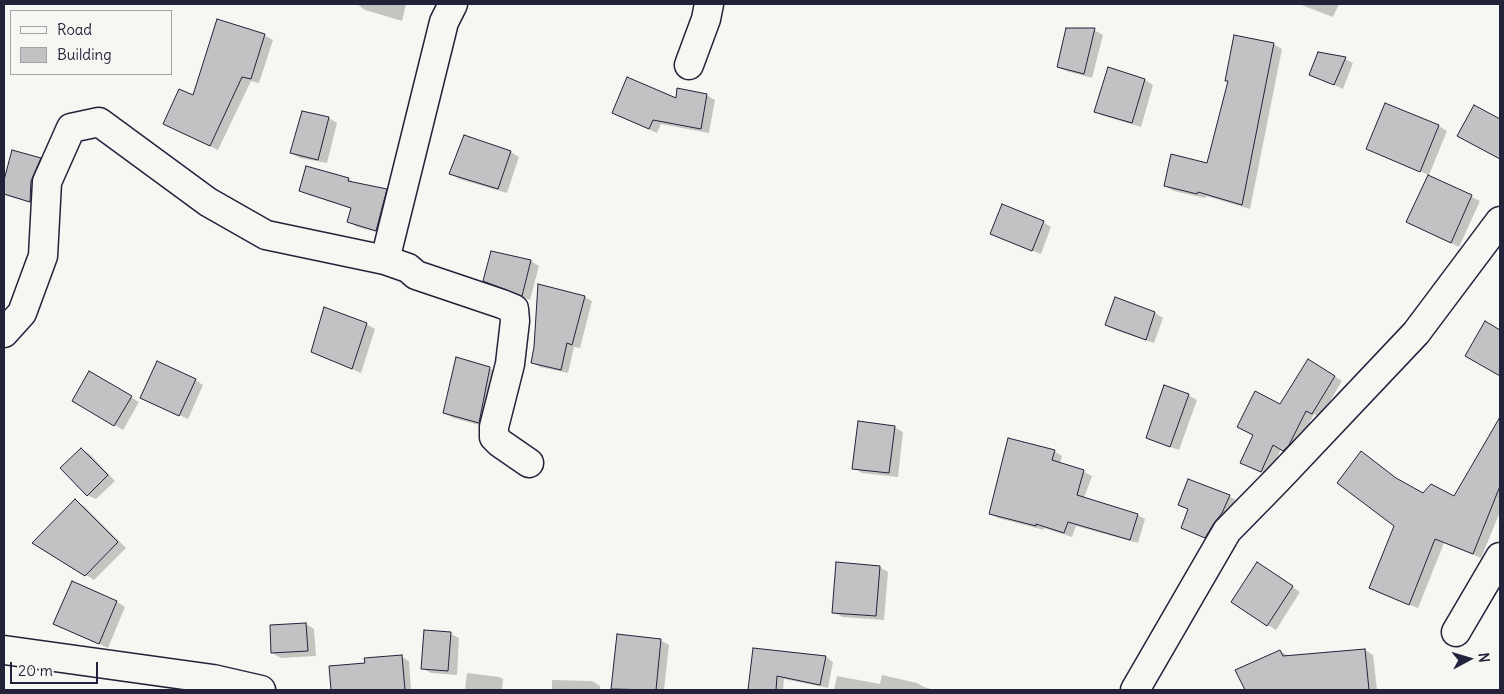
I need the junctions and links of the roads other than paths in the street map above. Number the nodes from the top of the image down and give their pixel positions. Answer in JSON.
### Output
{"nodes":[{"id":1,"x":452,"y":4,"type":"edge"},
{"id":2,"x":709,"y":4,"type":"edge"},
{"id":3,"x":689,"y":65,"type":"dead end"},
{"id":4,"x":1500,"y":221,"type":"edge"},
{"id":5,"x":385,"y":260,"type":"junction"},
{"id":6,"x":4,"y":333,"type":"edge"},
{"id":7,"x":529,"y":463,"type":"dead end"},
{"id":8,"x":1500,"y":557,"type":"edge"},
{"id":9,"x":1456,"y":632,"type":"dead end"},
{"id":10,"x":4,"y":650,"type":"edge"},
{"id":11,"x":261,"y":690,"type":"edge"},
{"id":12,"x":1135,"y":690,"type":"edge"}],
"edges":[{"from":1,"to":5,"type":"street"},
{"from":2,"to":3,"type":"street"},
{"from":4,"to":12,"type":"street"},
{"from":5,"to":6,"type":"street"},
{"from":5,"to":7,"type":"street"},
{"from":8,"to":9,"type":"street"},
{"from":10,"to":11,"type":"street"}]}
